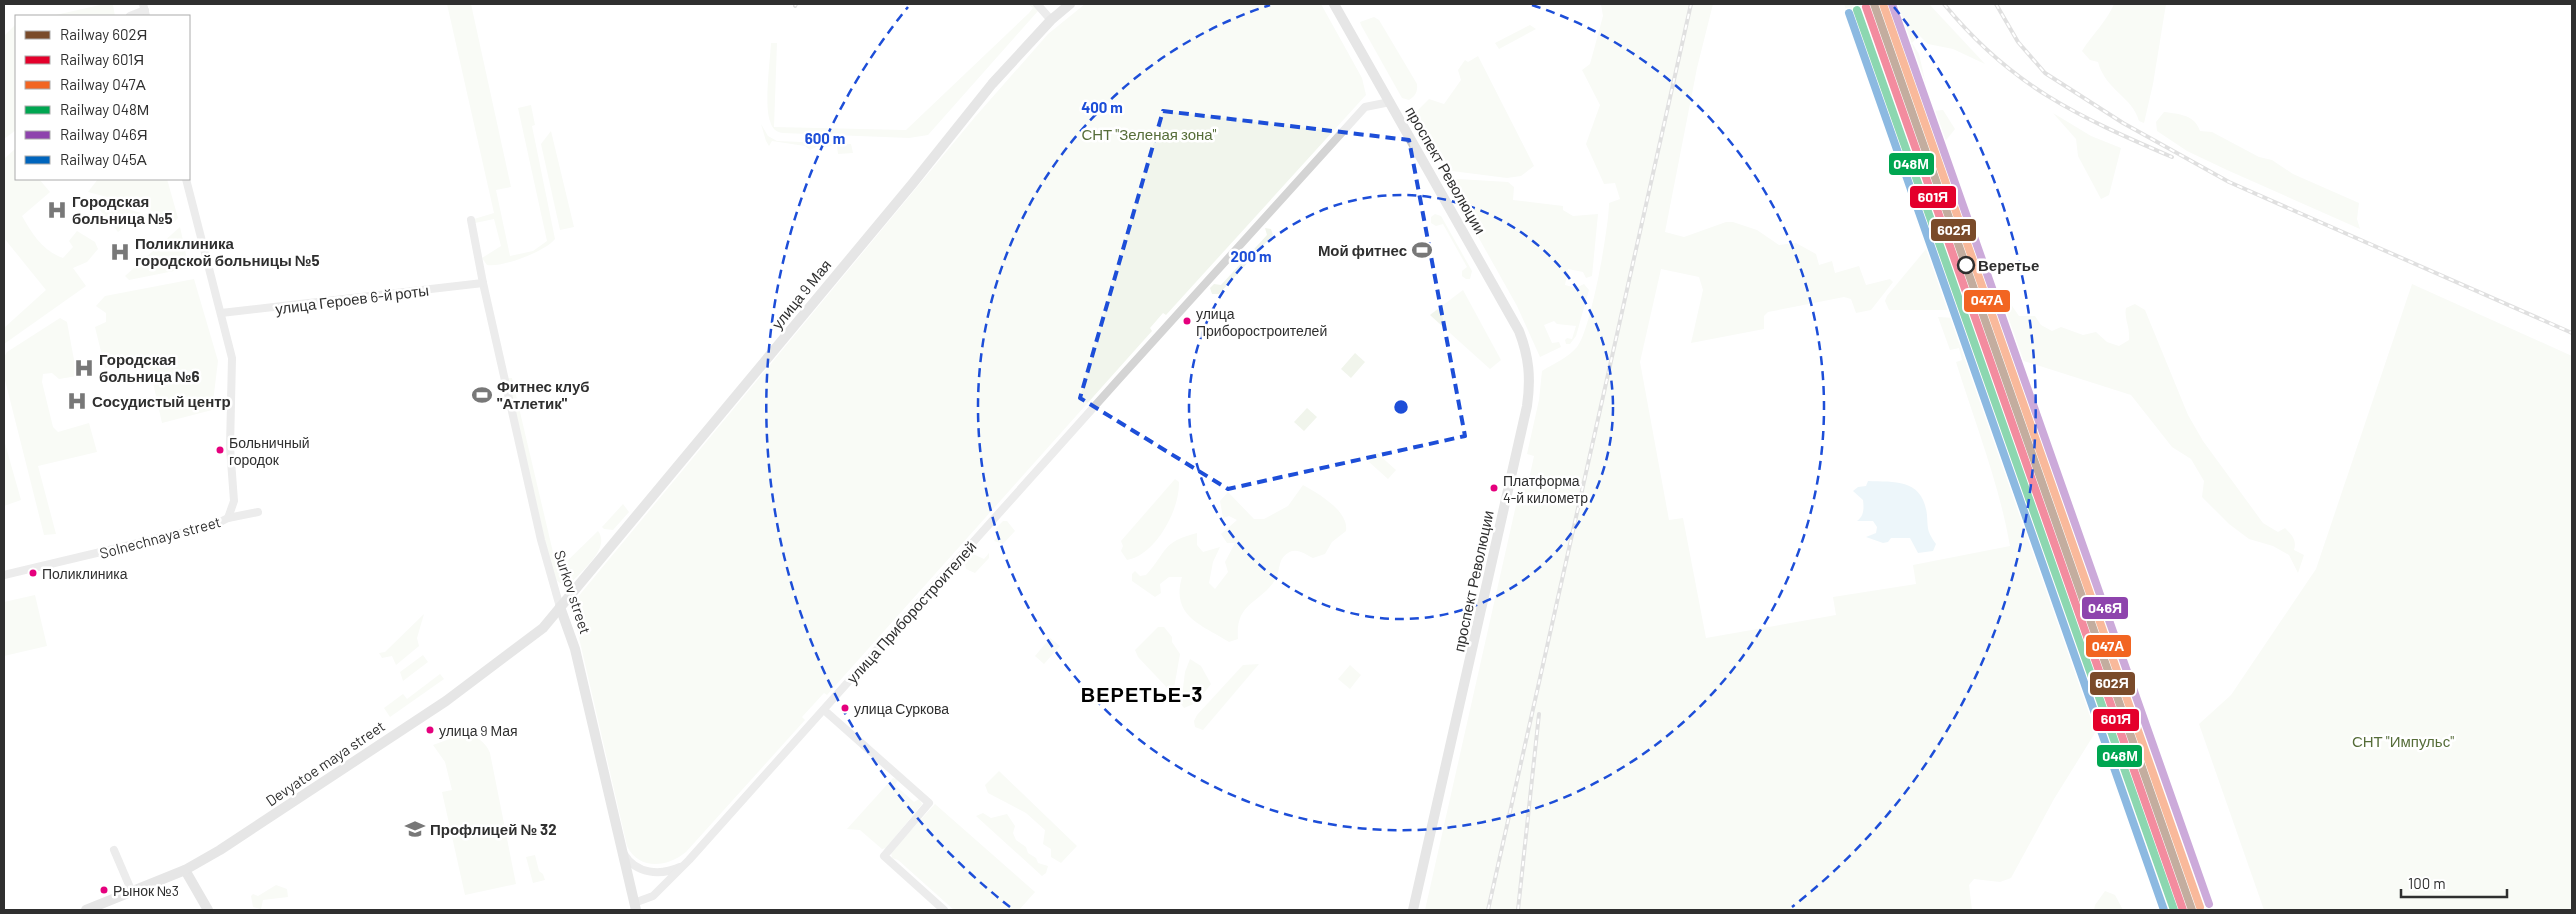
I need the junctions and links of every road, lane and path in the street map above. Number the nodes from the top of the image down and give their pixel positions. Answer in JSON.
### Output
{"nodes":[{"id":1,"x":1037,"y":4,"type":"edge"},
{"id":2,"x":1070,"y":4,"type":"edge"},
{"id":3,"x":1334,"y":4,"type":"edge"},
{"id":4,"x":145,"y":10,"type":"edge"},
{"id":5,"x":132,"y":15,"type":"edge"},
{"id":6,"x":1051,"y":20,"type":"junction"},
{"id":7,"x":1390,"y":102,"type":"junction"},
{"id":8,"x":186,"y":180,"type":"edge"},
{"id":9,"x":471,"y":220,"type":"dead end"},
{"id":10,"x":483,"y":283,"type":"junction"},
{"id":11,"x":220,"y":313,"type":"junction"},
{"id":12,"x":258,"y":512,"type":"dead end"},
{"id":13,"x":228,"y":518,"type":"junction"},
{"id":14,"x":4,"y":575,"type":"edge"},
{"id":15,"x":560,"y":607,"type":"junction"},
{"id":16,"x":824,"y":710,"type":"junction"},
{"id":17,"x":622,"y":849,"type":"junction"},
{"id":18,"x":114,"y":850,"type":"dead end"},
{"id":19,"x":690,"y":860,"type":"junction"},
{"id":20,"x":185,"y":870,"type":"junction"},
{"id":21,"x":132,"y":892,"type":"junction"},
{"id":22,"x":635,"y":907,"type":"edge"},
{"id":23,"x":86,"y":910,"type":"edge"},
{"id":24,"x":208,"y":910,"type":"edge"},
{"id":25,"x":944,"y":910,"type":"edge"},
{"id":26,"x":1413,"y":910,"type":"edge"}],
"edges":[{"from":1,"to":6,"type":"street"},
{"from":2,"to":6,"type":"main road","name":"улица 9 Мая"},
{"from":3,"to":7,"type":"main road","name":"проспект Революции"},
{"from":4,"to":5,"type":"street"},
{"from":6,"to":15,"type":"main road","name":"улица 9 Мая"},
{"from":7,"to":16,"type":"street","name":"улица Приборостроителей"},
{"from":7,"to":26,"type":"main road","name":"проспект Революции"},
{"from":8,"to":11,"type":"street"},
{"from":9,"to":10,"type":"street"},
{"from":10,"to":11,"type":"street","name":"улица Героев 6-й роты"},
{"from":10,"to":15,"type":"street","name":"Surkov street"},
{"from":11,"to":13,"type":"street"},
{"from":12,"to":13,"type":"street","name":"Solnechnaya street"},
{"from":13,"to":14,"type":"street","name":"Solnechnaya street"},
{"from":15,"to":17,"type":"main road","name":"Surkov street"},
{"from":15,"to":20,"type":"main road","name":"Devyatoe maya street"},
{"from":16,"to":19,"type":"street","name":"улица Приборостроителей"},
{"from":16,"to":25,"type":"street"},
{"from":17,"to":19,"type":"street"},
{"from":17,"to":22,"type":"main road","name":"Surkov street"},
{"from":18,"to":21,"type":"street"},
{"from":19,"to":22,"type":"street","name":"улица Приборостроителей"},
{"from":20,"to":21,"type":"main road","name":"Devyatoe maya street"},
{"from":20,"to":24,"type":"main road"},
{"from":21,"to":23,"type":"main road","name":"Devyatoe maya street"}]}
